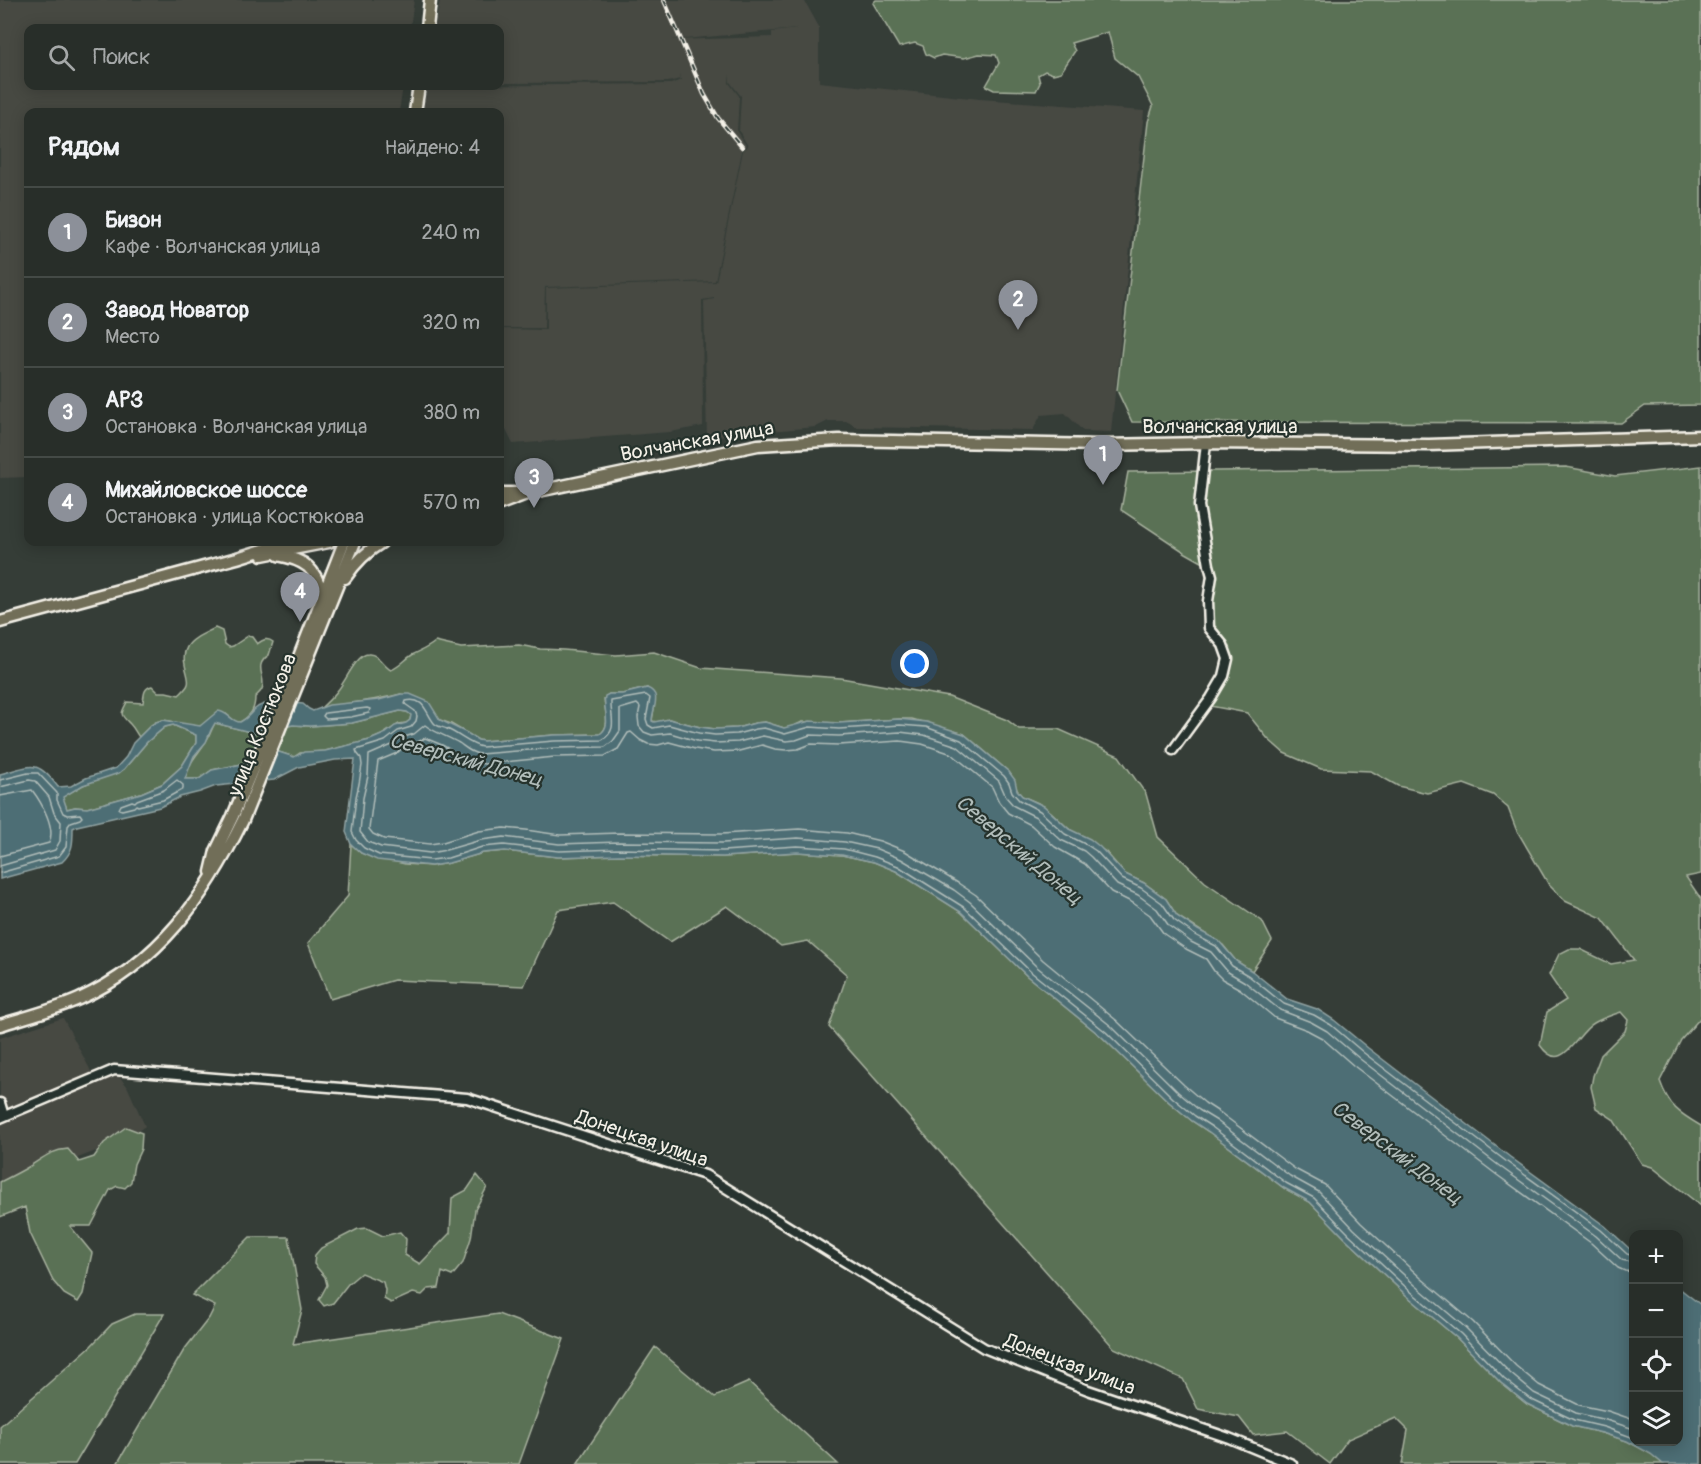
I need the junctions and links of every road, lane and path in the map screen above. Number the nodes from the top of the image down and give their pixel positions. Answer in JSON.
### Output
{"nodes":[{"id":1,"x":430,"y":0,"type":"edge"},
{"id":2,"x":427,"y":24,"type":"edge"},
{"id":3,"x":418,"y":90,"type":"edge"},
{"id":4,"x":416,"y":108,"type":"edge"},
{"id":5,"x":1701,"y":436,"type":"edge"},
{"id":6,"x":1206,"y":443,"type":"junction"},
{"id":7,"x":504,"y":493,"type":"edge"},
{"id":8,"x":529,"y":493,"type":"junction"},
{"id":9,"x":504,"y":502,"type":"edge"},
{"id":10,"x":276,"y":546,"type":"edge"},
{"id":11,"x":310,"y":546,"type":"edge"},
{"id":12,"x":343,"y":546,"type":"edge"},
{"id":13,"x":353,"y":546,"type":"edge"},
{"id":14,"x":377,"y":546,"type":"edge"},
{"id":15,"x":272,"y":554,"type":"junction"},
{"id":16,"x":237,"y":558,"type":"junction"},
{"id":17,"x":326,"y":599,"type":"junction"},
{"id":18,"x":0,"y":622,"type":"edge"},
{"id":19,"x":1173,"y":750,"type":"dead end"},
{"id":20,"x":0,"y":1024,"type":"edge"},
{"id":21,"x":0,"y":1102,"type":"edge"},
{"id":22,"x":2,"y":1117,"type":"edge"},
{"id":23,"x":1292,"y":1464,"type":"edge"}],
"edges":[{"from":1,"to":2,"type":"main road"},
{"from":3,"to":4,"type":"main road"},
{"from":5,"to":6,"type":"main road","name":"Волчанская улица"},
{"from":6,"to":8,"type":"main road","name":"Волчанская улица"},
{"from":6,"to":19,"type":"street"},
{"from":7,"to":8,"type":"main road","name":"Волчанская улица"},
{"from":8,"to":9,"type":"main road","name":"Волчанская улица"},
{"from":10,"to":16,"type":"main road"},
{"from":11,"to":15,"type":"main road"},
{"from":12,"to":17,"type":"main road","name":"улица Костюкова"},
{"from":13,"to":17,"type":"main road","name":"улица Костюкова"},
{"from":14,"to":17,"type":"main road"},
{"from":15,"to":16,"type":"main road"},
{"from":15,"to":17,"type":"main road"},
{"from":16,"to":18,"type":"main road"},
{"from":17,"to":20,"type":"main road","name":"улица Костюкова"},
{"from":21,"to":22,"type":"street"},
{"from":22,"to":23,"type":"street","name":"Донецкая улица"}]}
